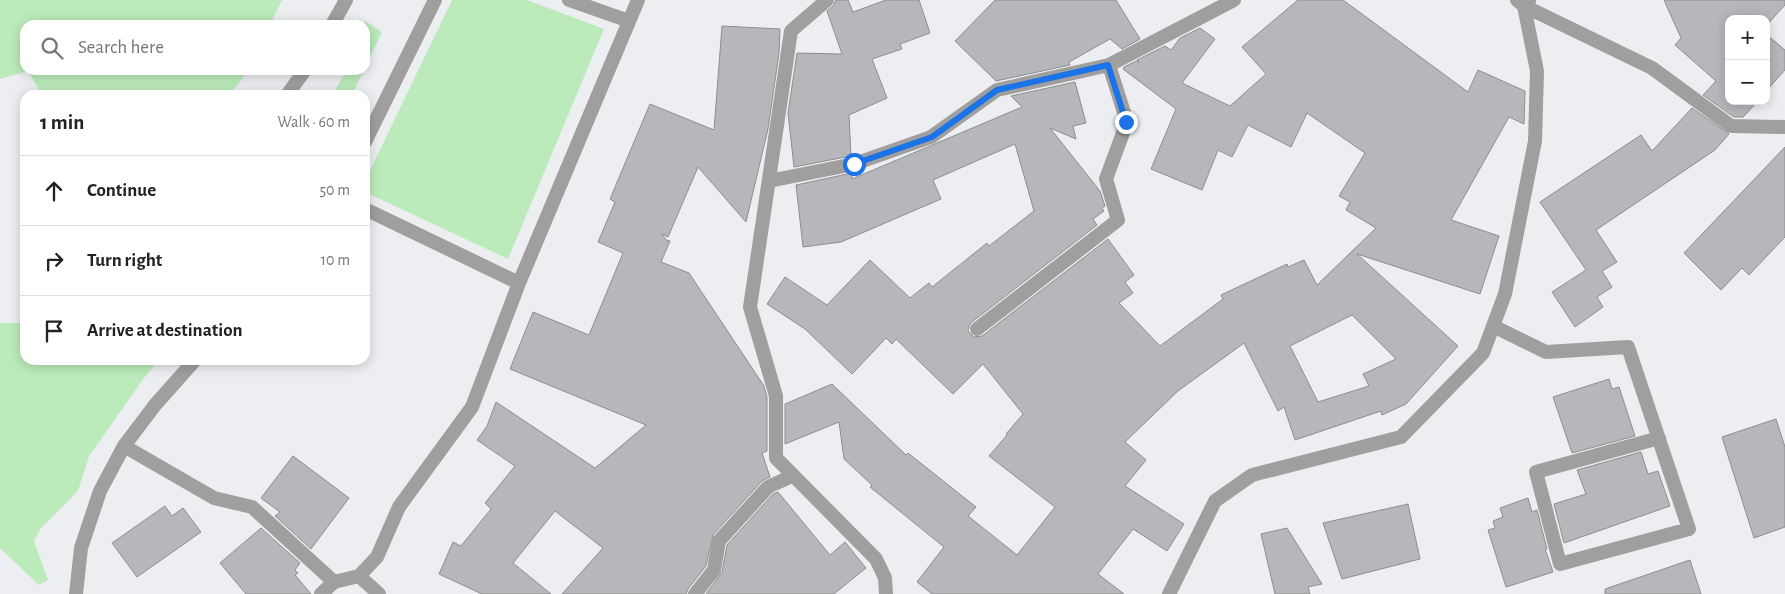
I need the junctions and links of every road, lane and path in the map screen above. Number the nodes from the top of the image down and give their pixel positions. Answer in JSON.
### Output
{"nodes":[{"id":1,"x":346,"y":0,"type":"edge"},
{"id":2,"x":435,"y":0,"type":"edge"},
{"id":3,"x":569,"y":0,"type":"edge"},
{"id":4,"x":638,"y":0,"type":"edge"},
{"id":5,"x":827,"y":0,"type":"edge"},
{"id":6,"x":1234,"y":0,"type":"edge"},
{"id":7,"x":1524,"y":2,"type":"edge"},
{"id":8,"x":335,"y":20,"type":"edge"},
{"id":9,"x":629,"y":21,"type":"junction"},
{"id":10,"x":1108,"y":65,"type":"junction"},
{"id":11,"x":301,"y":75,"type":"edge"},
{"id":12,"x":291,"y":90,"type":"edge"},
{"id":13,"x":1785,"y":127,"type":"edge"},
{"id":14,"x":370,"y":132,"type":"edge"},
{"id":15,"x":769,"y":181,"type":"junction"},
{"id":16,"x":370,"y":210,"type":"edge"},
{"id":17,"x":519,"y":283,"type":"junction"},
{"id":18,"x":1493,"y":326,"type":"junction"},
{"id":19,"x":977,"y":329,"type":"dead end"},
{"id":20,"x":191,"y":365,"type":"edge"},
{"id":21,"x":1659,"y":438,"type":"junction"},
{"id":22,"x":124,"y":446,"type":"junction"},
{"id":23,"x":792,"y":476,"type":"junction"},
{"id":24,"x":358,"y":576,"type":"junction"},
{"id":25,"x":334,"y":582,"type":"junction"},
{"id":26,"x":76,"y":594,"type":"edge"},
{"id":27,"x":321,"y":594,"type":"edge"},
{"id":28,"x":379,"y":594,"type":"edge"},
{"id":29,"x":695,"y":594,"type":"edge"},
{"id":30,"x":886,"y":594,"type":"edge"},
{"id":31,"x":1169,"y":594,"type":"edge"}],
"edges":[{"from":1,"to":8,"type":"street"},
{"from":2,"to":14,"type":"street"},
{"from":3,"to":9,"type":"street"},
{"from":4,"to":9,"type":"street"},
{"from":5,"to":15,"type":"street"},
{"from":6,"to":10,"type":"street"},
{"from":7,"to":13,"type":"street"},
{"from":7,"to":18,"type":"street"},
{"from":9,"to":17,"type":"street"},
{"from":10,"to":15,"type":"street"},
{"from":10,"to":19,"type":"street"},
{"from":11,"to":12,"type":"street"},
{"from":15,"to":23,"type":"street"},
{"from":16,"to":17,"type":"street"},
{"from":17,"to":24,"type":"street"},
{"from":18,"to":21,"type":"street"},
{"from":18,"to":31,"type":"street"},
{"from":20,"to":22,"type":"street"},
{"from":21,"to":21,"type":"street"},
{"from":22,"to":25,"type":"street"},
{"from":22,"to":26,"type":"street"},
{"from":23,"to":29,"type":"street"},
{"from":23,"to":30,"type":"street"},
{"from":24,"to":25,"type":"street"},
{"from":24,"to":28,"type":"street"},
{"from":25,"to":27,"type":"street"}]}
